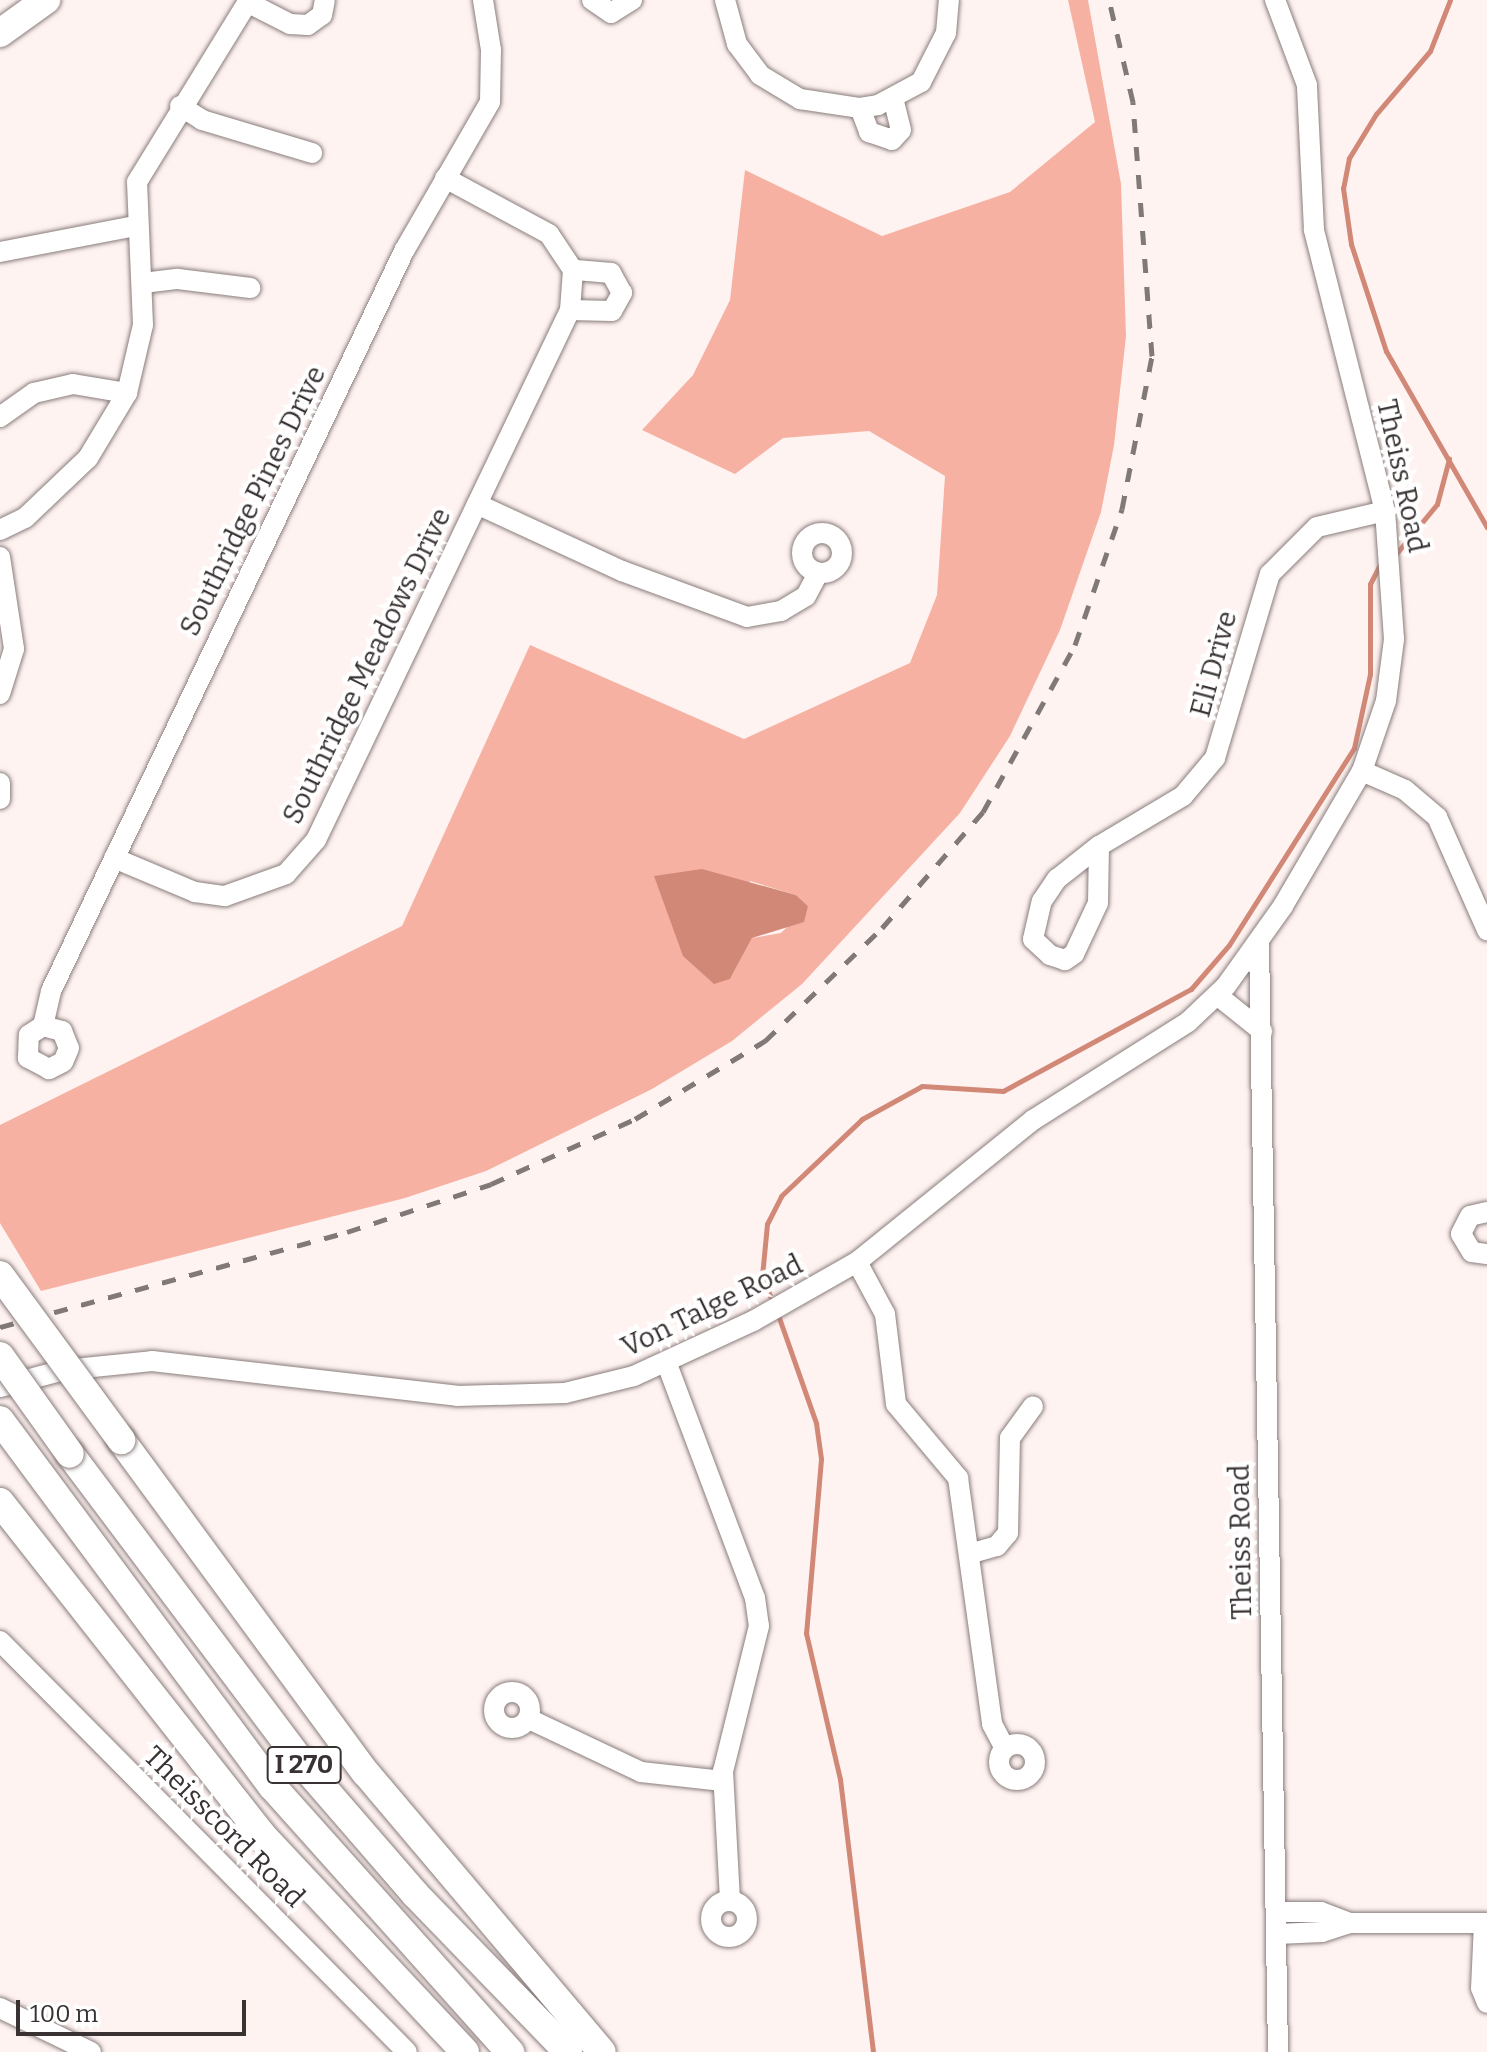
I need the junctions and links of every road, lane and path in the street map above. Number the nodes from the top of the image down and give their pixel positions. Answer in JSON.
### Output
{"nodes":[{"id":1,"x":46,"y":0,"type":"edge"},
{"id":2,"x":325,"y":0,"type":"edge"},
{"id":3,"x":483,"y":0,"type":"edge"},
{"id":4,"x":592,"y":0,"type":"edge"},
{"id":5,"x":632,"y":0,"type":"edge"},
{"id":6,"x":725,"y":0,"type":"edge"},
{"id":7,"x":949,"y":0,"type":"edge"},
{"id":8,"x":1275,"y":0,"type":"edge"},
{"id":9,"x":248,"y":1,"type":"edge"},
{"id":10,"x":0,"y":33,"type":"edge"},
{"id":11,"x":893,"y":98,"type":"junction"},
{"id":12,"x":180,"y":106,"type":"junction"},
{"id":13,"x":860,"y":108,"type":"junction"},
{"id":14,"x":312,"y":153,"type":"dead end"},
{"id":15,"x":445,"y":178,"type":"junction"},
{"id":16,"x":135,"y":226,"type":"junction"},
{"id":17,"x":0,"y":252,"type":"edge"},
{"id":18,"x":573,"y":270,"type":"junction"},
{"id":19,"x":143,"y":283,"type":"junction"},
{"id":20,"x":250,"y":288,"type":"dead end"},
{"id":21,"x":570,"y":310,"type":"junction"},
{"id":22,"x":127,"y":393,"type":"junction"},
{"id":23,"x":0,"y":417,"type":"edge"},
{"id":24,"x":477,"y":504,"type":"junction"},
{"id":25,"x":1385,"y":511,"type":"junction"},
{"id":26,"x":0,"y":530,"type":"edge"},
{"id":27,"x":0,"y":557,"type":"edge"},
{"id":28,"x":818,"y":573,"type":"dead end"},
{"id":29,"x":0,"y":694,"type":"edge"},
{"id":30,"x":1362,"y":771,"type":"junction"},
{"id":31,"x":0,"y":783,"type":"edge"},
{"id":32,"x":0,"y":799,"type":"edge"},
{"id":33,"x":1099,"y":846,"type":"junction"},
{"id":34,"x":114,"y":858,"type":"junction"},
{"id":35,"x":1487,"y":930,"type":"edge"},
{"id":36,"x":1259,"y":942,"type":"junction"},
{"id":37,"x":1217,"y":995,"type":"junction"},
{"id":38,"x":43,"y":1026,"type":"dead end"},
{"id":39,"x":1262,"y":1031,"type":"junction"},
{"id":40,"x":1487,"y":1212,"type":"edge"},
{"id":41,"x":1487,"y":1255,"type":"edge"},
{"id":42,"x":857,"y":1262,"type":"junction"},
{"id":43,"x":0,"y":1275,"type":"edge"},
{"id":44,"x":0,"y":1356,"type":"edge"},
{"id":45,"x":667,"y":1364,"type":"junction"},
{"id":46,"x":0,"y":1387,"type":"edge"},
{"id":47,"x":1033,"y":1406,"type":"dead end"},
{"id":48,"x":0,"y":1420,"type":"edge"},
{"id":49,"x":0,"y":1502,"type":"edge"},
{"id":50,"x":969,"y":1554,"type":"junction"},
{"id":51,"x":0,"y":1641,"type":"edge"},
{"id":52,"x":529,"y":1719,"type":"dead end"},
{"id":53,"x":1004,"y":1747,"type":"dead end"},
{"id":54,"x":723,"y":1781,"type":"junction"},
{"id":55,"x":730,"y":1900,"type":"dead end"},
{"id":56,"x":1276,"y":1912,"type":"junction"},
{"id":57,"x":1350,"y":1923,"type":"junction"},
{"id":58,"x":1485,"y":1923,"type":"edge"},
{"id":59,"x":1277,"y":1934,"type":"junction"},
{"id":60,"x":1487,"y":2003,"type":"edge"},
{"id":61,"x":0,"y":2008,"type":"edge"},
{"id":62,"x":80,"y":2050,"type":"edge"},
{"id":63,"x":407,"y":2052,"type":"edge"},
{"id":64,"x":465,"y":2052,"type":"edge"},
{"id":65,"x":510,"y":2052,"type":"edge"},
{"id":66,"x":568,"y":2052,"type":"edge"},
{"id":67,"x":602,"y":2052,"type":"edge"},
{"id":68,"x":1278,"y":2052,"type":"edge"}],
"edges":[{"from":1,"to":10,"type":"highway"},
{"from":2,"to":9,"type":"street"},
{"from":3,"to":15,"type":"street","name":"Southridge Pines Drive"},
{"from":4,"to":5,"type":"street"},
{"from":6,"to":13,"type":"street"},
{"from":7,"to":11,"type":"street"},
{"from":8,"to":25,"type":"street","name":"Theiss Road"},
{"from":9,"to":12,"type":"street"},
{"from":11,"to":13,"type":"street"},
{"from":11,"to":13,"type":"street"},
{"from":12,"to":14,"type":"street"},
{"from":12,"to":16,"type":"street"},
{"from":15,"to":18,"type":"street"},
{"from":15,"to":34,"type":"street","name":"Southridge Pines Drive"},
{"from":16,"to":17,"type":"street"},
{"from":16,"to":19,"type":"street"},
{"from":18,"to":21,"type":"street","name":"Southridge Meadows Drive"},
{"from":18,"to":21,"type":"street"},
{"from":19,"to":20,"type":"street"},
{"from":19,"to":22,"type":"street"},
{"from":21,"to":24,"type":"street","name":"Southridge Meadows Drive"},
{"from":22,"to":23,"type":"street"},
{"from":22,"to":26,"type":"street"},
{"from":24,"to":28,"type":"street"},
{"from":24,"to":34,"type":"street","name":"Southridge Meadows Drive"},
{"from":25,"to":30,"type":"street","name":"Theiss Road"},
{"from":25,"to":33,"type":"street","name":"Eli Drive"},
{"from":27,"to":29,"type":"street"},
{"from":30,"to":35,"type":"street"},
{"from":30,"to":36,"type":"street","name":"Theiss Road"},
{"from":31,"to":32,"type":"street"},
{"from":33,"to":33,"type":"street","name":"Eli Drive"},
{"from":34,"to":38,"type":"street","name":"Southridge Pines Drive"},
{"from":36,"to":37,"type":"street","name":"Theiss Road"},
{"from":36,"to":39,"type":"street","name":"Theiss Road"},
{"from":37,"to":39,"type":"street"},
{"from":37,"to":42,"type":"street","name":"Von Talge Road"},
{"from":39,"to":56,"type":"street","name":"Theiss Road"},
{"from":40,"to":41,"type":"street"},
{"from":42,"to":45,"type":"street","name":"Von Talge Road"},
{"from":42,"to":50,"type":"street"},
{"from":43,"to":67,"type":"highway","bridge":true},
{"from":44,"to":66,"type":"highway","number":"I 270","bridge":true},
{"from":45,"to":46,"type":"street","name":"Von Talge Road"},
{"from":45,"to":54,"type":"street"},
{"from":47,"to":50,"type":"street"},
{"from":48,"to":65,"type":"highway","number":"I 270"},
{"from":49,"to":64,"type":"highway"},
{"from":50,"to":53,"type":"street"},
{"from":51,"to":63,"type":"street","name":"Theisscord Road"},
{"from":52,"to":54,"type":"street"},
{"from":54,"to":55,"type":"street"},
{"from":56,"to":57,"type":"street"},
{"from":56,"to":59,"type":"street","name":"Theiss Road"},
{"from":57,"to":58,"type":"street"},
{"from":57,"to":59,"type":"street"},
{"from":58,"to":60,"type":"street"},
{"from":59,"to":68,"type":"street","name":"Theiss Road"},
{"from":61,"to":62,"type":"street"}]}
